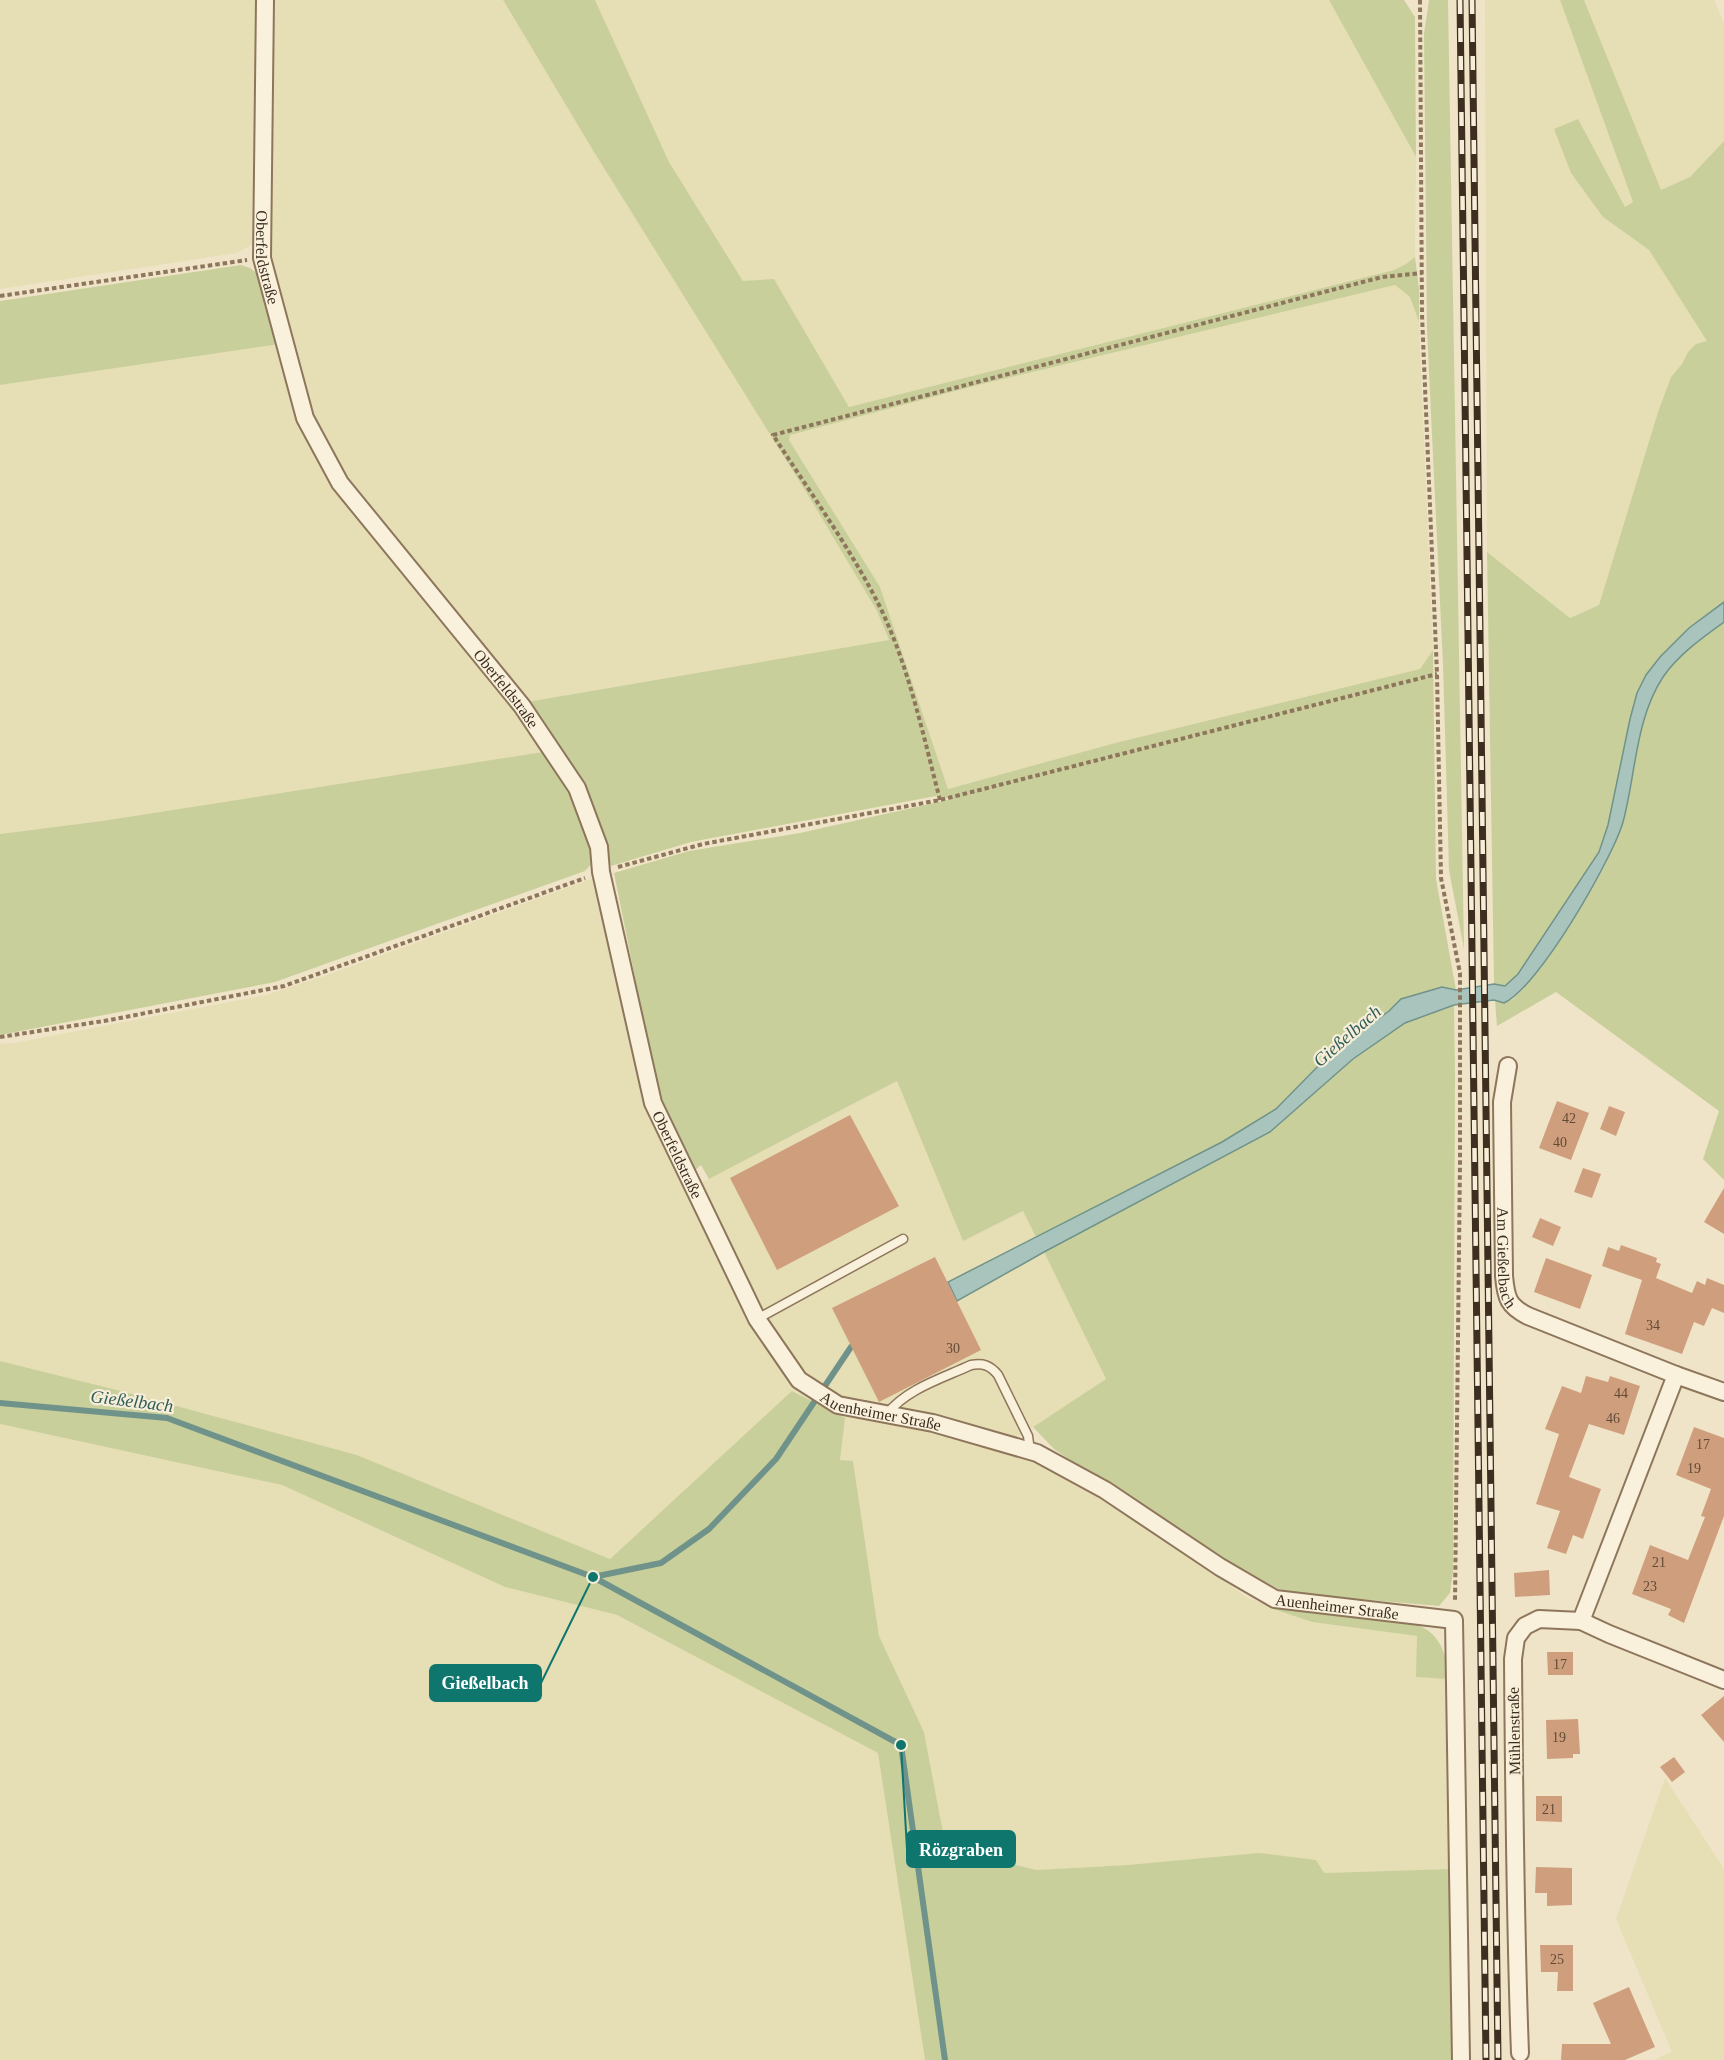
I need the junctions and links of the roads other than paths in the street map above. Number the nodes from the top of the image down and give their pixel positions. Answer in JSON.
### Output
{"nodes":[{"id":1,"x":266,"y":0,"type":"edge"},
{"id":2,"x":1508,"y":1066,"type":"dead end"},
{"id":3,"x":903,"y":1239,"type":"dead end"},
{"id":4,"x":757,"y":1319,"type":"junction"},
{"id":5,"x":1676,"y":1375,"type":"junction"},
{"id":6,"x":799,"y":1380,"type":"joint"},
{"id":7,"x":1724,"y":1392,"type":"edge"},
{"id":8,"x":886,"y":1414,"type":"junction"},
{"id":9,"x":1030,"y":1451,"type":"junction"},
{"id":10,"x":1581,"y":1621,"type":"junction"},
{"id":11,"x":1724,"y":1680,"type":"edge"},
{"id":12,"x":1520,"y":2053,"type":"dead end"},
{"id":13,"x":1461,"y":2060,"type":"edge"}],
"edges":[{"from":1,"to":4,"type":"street","name":"Oberfeldstraße"},
{"from":2,"to":5,"type":"street","name":"Am Gießelbach"},
{"from":3,"to":4,"type":"lane"},
{"from":4,"to":6,"type":"street","name":"Oberfeldstraße"},
{"from":5,"to":7,"type":"street","name":"Am Gießelbach"},
{"from":5,"to":10,"type":"street"},
{"from":6,"to":8,"type":"street","name":"Auenheimer Straße"},
{"from":8,"to":9,"type":"street","name":"Auenheimer Straße"},
{"from":8,"to":9,"type":"lane"},
{"from":9,"to":13,"type":"street","name":"Auenheimer Straße"},
{"from":10,"to":11,"type":"street","name":"Mühlenstraße"},
{"from":10,"to":12,"type":"street","name":"Mühlenstraße"}]}
